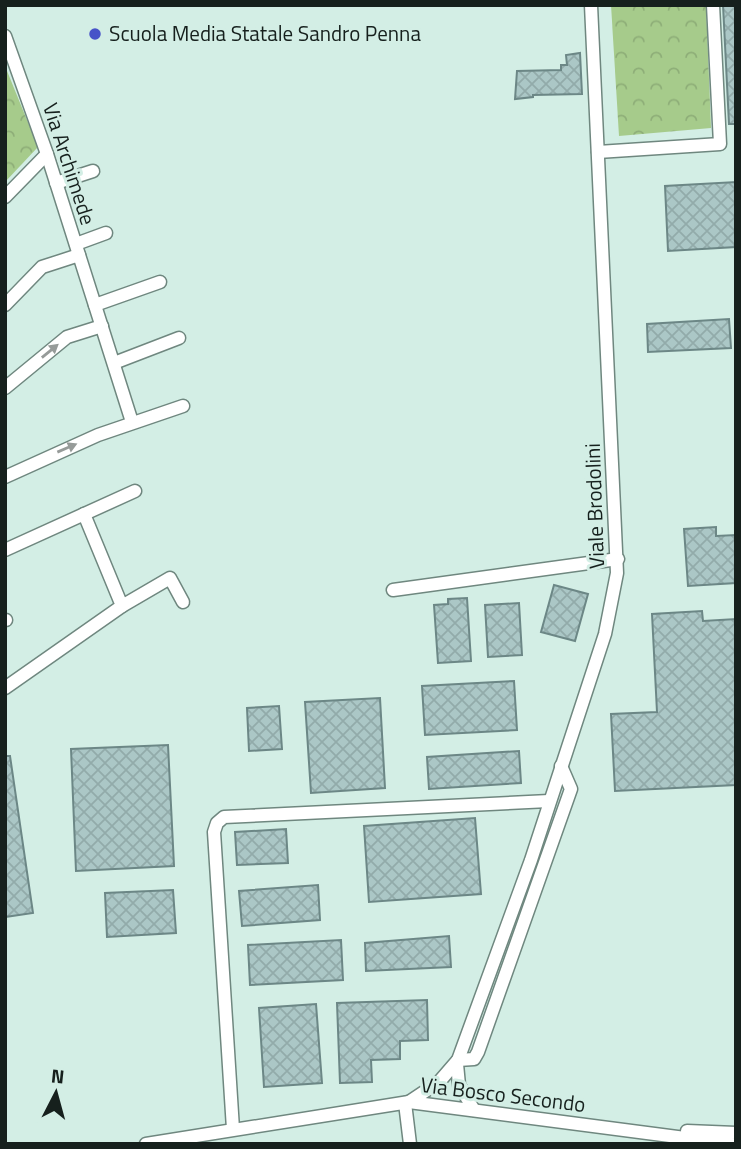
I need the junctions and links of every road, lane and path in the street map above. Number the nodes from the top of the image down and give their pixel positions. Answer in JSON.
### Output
{"nodes":[{"id":1,"x":591,"y":5,"type":"edge"},
{"id":2,"x":713,"y":5,"type":"edge"},
{"id":3,"x":5,"y":36,"type":"edge"},
{"id":4,"x":720,"y":144,"type":"junction"},
{"id":5,"x":736,"y":144,"type":"edge"},
{"id":6,"x":598,"y":152,"type":"junction"},
{"id":7,"x":47,"y":154,"type":"junction"},
{"id":8,"x":93,"y":171,"type":"dead end"},
{"id":9,"x":56,"y":183,"type":"junction"},
{"id":10,"x":5,"y":197,"type":"edge"},
{"id":11,"x":106,"y":233,"type":"dead end"},
{"id":12,"x":78,"y":250,"type":"junction"},
{"id":13,"x":160,"y":282,"type":"dead end"},
{"id":14,"x":95,"y":304,"type":"junction"},
{"id":15,"x":5,"y":305,"type":"edge"},
{"id":16,"x":102,"y":326,"type":"junction"},
{"id":17,"x":179,"y":338,"type":"dead end"},
{"id":18,"x":114,"y":363,"type":"junction"},
{"id":19,"x":5,"y":388,"type":"edge"},
{"id":20,"x":183,"y":406,"type":"dead end"},
{"id":21,"x":132,"y":422,"type":"junction"},
{"id":22,"x":5,"y":477,"type":"edge"},
{"id":23,"x":135,"y":491,"type":"dead end"},
{"id":24,"x":84,"y":514,"type":"junction"},
{"id":25,"x":5,"y":550,"type":"edge"},
{"id":26,"x":618,"y":559,"type":"junction"},
{"id":27,"x":393,"y":590,"type":"dead end"},
{"id":28,"x":183,"y":602,"type":"dead end"},
{"id":29,"x":122,"y":606,"type":"junction"},
{"id":30,"x":5,"y":688,"type":"edge"},
{"id":31,"x":561,"y":766,"type":"junction"},
{"id":32,"x":550,"y":801,"type":"junction"},
{"id":33,"x":458,"y":1062,"type":"junction"},
{"id":34,"x":439,"y":1082,"type":"junction"},
{"id":35,"x":458,"y":1085,"type":"junction"},
{"id":36,"x":407,"y":1103,"type":"junction"},
{"id":37,"x":443,"y":1105,"type":"junction"},
{"id":38,"x":474,"y":1110,"type":"junction"},
{"id":39,"x":233,"y":1129,"type":"junction"},
{"id":40,"x":736,"y":1133,"type":"edge"},
{"id":41,"x":655,"y":1135,"type":"junction"},
{"id":42,"x":146,"y":1144,"type":"edge"},
{"id":43,"x":410,"y":1144,"type":"edge"},
{"id":44,"x":731,"y":1144,"type":"edge"}],
"edges":[{"from":1,"to":6,"type":"street","name":"Viale Brodolini"},
{"from":2,"to":4,"type":"street"},
{"from":3,"to":7,"type":"street","name":"Via Archimede"},
{"from":4,"to":5,"type":"street"},
{"from":4,"to":6,"type":"street"},
{"from":6,"to":26,"type":"street","name":"Viale Brodolini"},
{"from":7,"to":9,"type":"street","name":"Via Archimede"},
{"from":7,"to":10,"type":"street"},
{"from":8,"to":9,"type":"street"},
{"from":9,"to":12,"type":"street","name":"Via Archimede"},
{"from":11,"to":12,"type":"street"},
{"from":12,"to":14,"type":"street","name":"Via Archimede"},
{"from":12,"to":15,"type":"street"},
{"from":13,"to":14,"type":"street"},
{"from":14,"to":16,"type":"street","name":"Via Archimede"},
{"from":16,"to":18,"type":"street","name":"Via Archimede"},
{"from":19,"to":16,"type":"street","one_way":true},
{"from":17,"to":18,"type":"street"},
{"from":18,"to":21,"type":"street","name":"Via Archimede"},
{"from":20,"to":21,"type":"street"},
{"from":22,"to":21,"type":"street","one_way":true},
{"from":23,"to":24,"type":"street"},
{"from":24,"to":25,"type":"street"},
{"from":24,"to":29,"type":"street"},
{"from":26,"to":27,"type":"street"},
{"from":26,"to":31,"type":"street","name":"Viale Brodolini"},
{"from":28,"to":29,"type":"street"},
{"from":29,"to":30,"type":"street"},
{"from":31,"to":32,"type":"street","name":"Viale Brodolini"},
{"from":31,"to":33,"type":"street"},
{"from":32,"to":33,"type":"street","name":"Viale Brodolini"},
{"from":32,"to":39,"type":"street"},
{"from":33,"to":34,"type":"street"},
{"from":33,"to":35,"type":"street"},
{"from":34,"to":36,"type":"street"},
{"from":34,"to":37,"type":"street"},
{"from":35,"to":37,"type":"street"},
{"from":35,"to":38,"type":"street"},
{"from":36,"to":37,"type":"street","name":"Via Bosco Secondo"},
{"from":36,"to":39,"type":"street","name":"Via Bosco Secondo"},
{"from":36,"to":43,"type":"street"},
{"from":37,"to":38,"type":"street","name":"Via Bosco Secondo"},
{"from":38,"to":41,"type":"street","name":"Via Bosco Secondo"},
{"from":39,"to":42,"type":"street","name":"Via Bosco Secondo"},
{"from":40,"to":41,"type":"street"},
{"from":41,"to":44,"type":"street","name":"Via Bosco Secondo"}]}
